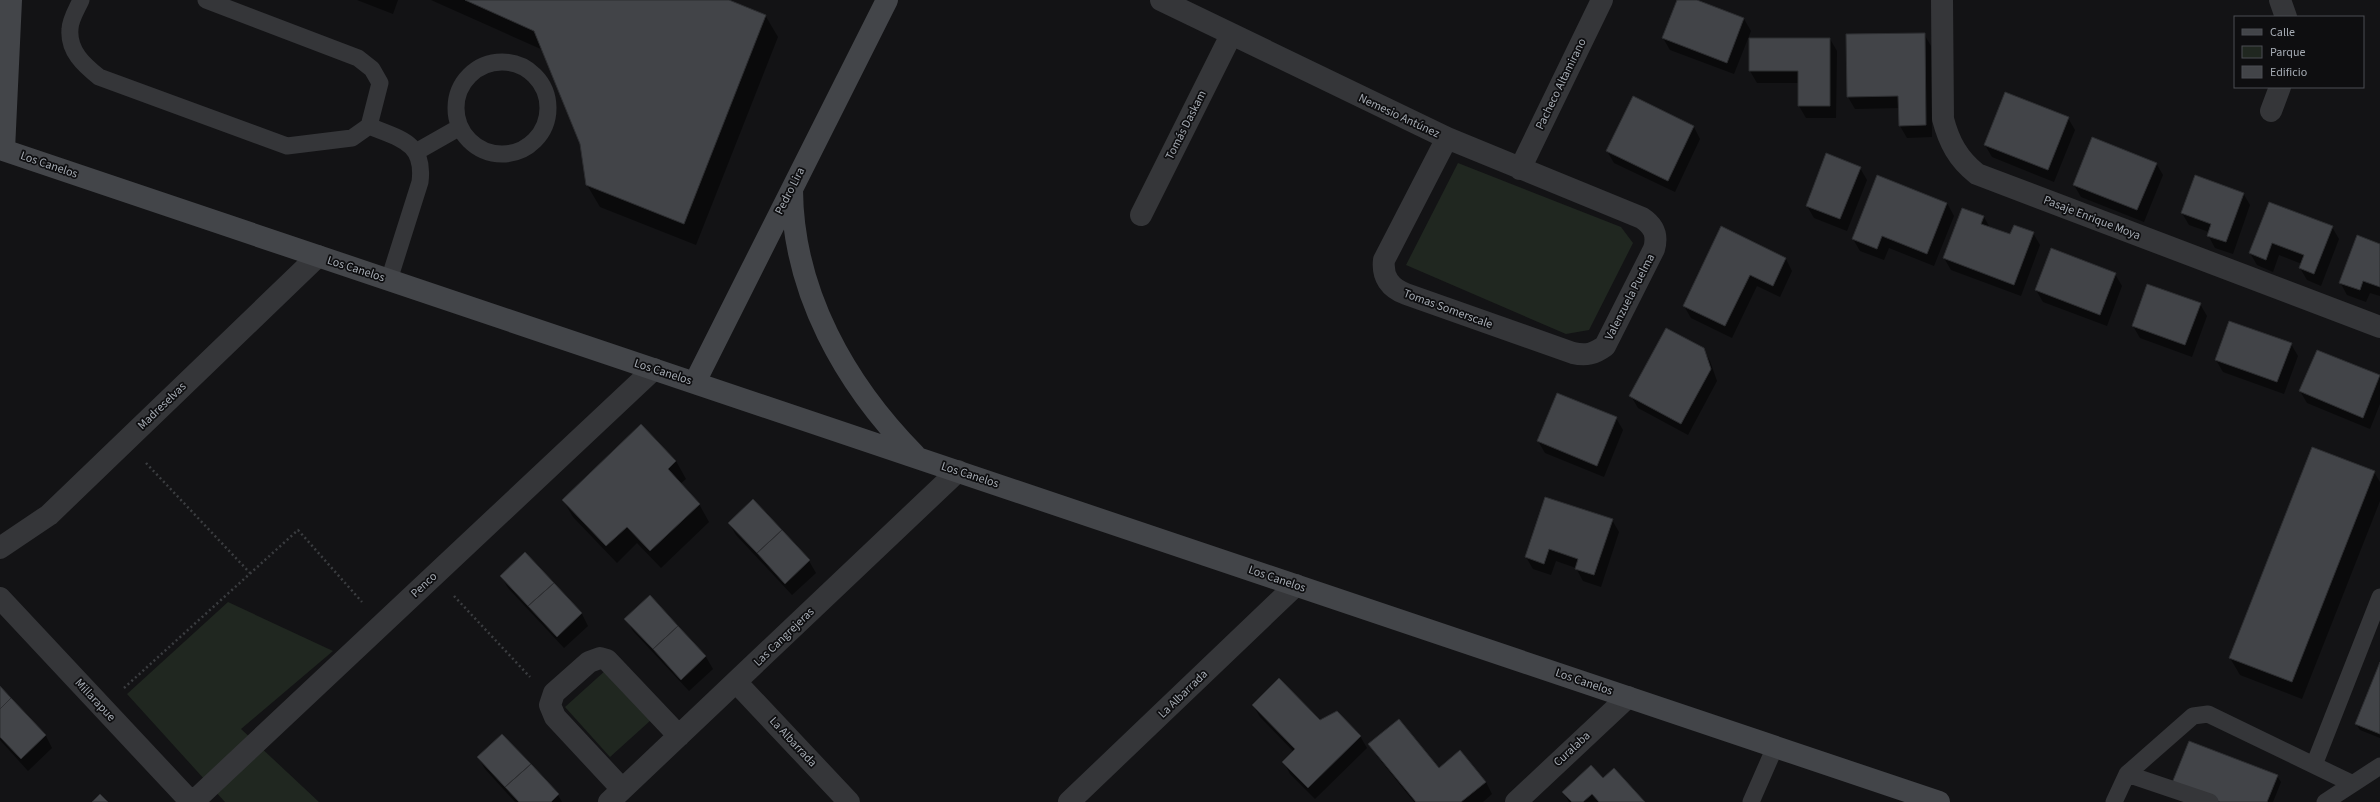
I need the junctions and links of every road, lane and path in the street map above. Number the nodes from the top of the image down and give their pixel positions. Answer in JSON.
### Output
{"nodes":[{"id":1,"x":10,"y":0,"type":"edge"},
{"id":2,"x":81,"y":0,"type":"edge"},
{"id":3,"x":206,"y":0,"type":"edge"},
{"id":4,"x":887,"y":0,"type":"edge"},
{"id":5,"x":1162,"y":0,"type":"edge"},
{"id":6,"x":1602,"y":0,"type":"edge"},
{"id":7,"x":1942,"y":0,"type":"edge"},
{"id":8,"x":2280,"y":0,"type":"edge"},
{"id":9,"x":0,"y":13,"type":"edge"},
{"id":10,"x":2286,"y":16,"type":"edge"},
{"id":11,"x":1231,"y":35,"type":"junction"},
{"id":12,"x":2280,"y":88,"type":"edge"},
{"id":13,"x":2271,"y":111,"type":"dead end"},
{"id":14,"x":369,"y":126,"type":"junction"},
{"id":15,"x":460,"y":127,"type":"junction"},
{"id":16,"x":1446,"y":138,"type":"junction"},
{"id":17,"x":2,"y":149,"type":"edge"},
{"id":18,"x":416,"y":152,"type":"junction"},
{"id":19,"x":1520,"y":169,"type":"junction"},
{"id":20,"x":792,"y":187,"type":"junction"},
{"id":21,"x":1141,"y":215,"type":"dead end"},
{"id":22,"x":1642,"y":218,"type":"joint"},
{"id":23,"x":318,"y":256,"type":"junction"},
{"id":24,"x":388,"y":280,"type":"junction"},
{"id":25,"x":2380,"y":327,"type":"edge"},
{"id":26,"x":1595,"y":353,"type":"joint"},
{"id":27,"x":654,"y":369,"type":"junction"},
{"id":28,"x":695,"y":382,"type":"junction"},
{"id":29,"x":126,"y":442,"type":"junction"},
{"id":30,"x":918,"y":458,"type":"junction"},
{"id":31,"x":958,"y":471,"type":"junction"},
{"id":32,"x":0,"y":548,"type":"edge"},
{"id":33,"x":250,"y":573,"type":"junction"},
{"id":34,"x":434,"y":576,"type":"junction"},
{"id":35,"x":1296,"y":585,"type":"junction"},
{"id":36,"x":2380,"y":597,"type":"edge"},
{"id":37,"x":0,"y":598,"type":"edge"},
{"id":38,"x":383,"y":624,"type":"junction"},
{"id":39,"x":736,"y":682,"type":"junction"},
{"id":40,"x":1628,"y":697,"type":"junction"},
{"id":41,"x":551,"y":699,"type":"junction"},
{"id":42,"x":103,"y":708,"type":"junction"},
{"id":43,"x":679,"y":736,"type":"junction"},
{"id":44,"x":1775,"y":747,"type":"junction"},
{"id":45,"x":2314,"y":765,"type":"junction"},
{"id":46,"x":2380,"y":766,"type":"edge"},
{"id":47,"x":2127,"y":774,"type":"junction"},
{"id":48,"x":2353,"y":784,"type":"junction"},
{"id":49,"x":616,"y":796,"type":"edge"},
{"id":50,"x":192,"y":802,"type":"edge"},
{"id":51,"x":849,"y":802,"type":"edge"},
{"id":52,"x":1069,"y":802,"type":"edge"},
{"id":53,"x":1516,"y":802,"type":"edge"},
{"id":54,"x":1751,"y":802,"type":"edge"},
{"id":55,"x":1939,"y":802,"type":"edge"},
{"id":56,"x":2114,"y":802,"type":"edge"},
{"id":57,"x":2210,"y":802,"type":"edge"},
{"id":58,"x":2325,"y":802,"type":"edge"}],
"edges":[{"from":1,"to":9,"type":"main road"},
{"from":1,"to":17,"type":"main road"},
{"from":2,"to":14,"type":"lane"},
{"from":3,"to":14,"type":"lane"},
{"from":4,"to":20,"type":"main road","name":"Pedro Lira"},
{"from":5,"to":11,"type":"street","name":"Nemesio Antúnez"},
{"from":6,"to":19,"type":"street","name":"Pacheco Altamirano"},
{"from":7,"to":25,"type":"street","name":"Pasaje Enrique Moya"},
{"from":8,"to":10,"type":"street"},
{"from":11,"to":16,"type":"street","name":"Nemesio Antúnez"},
{"from":11,"to":21,"type":"street","name":"Tomás Daskam"},
{"from":12,"to":13,"type":"street"},
{"from":14,"to":18,"type":"lane"},
{"from":15,"to":15,"type":"lane"},
{"from":15,"to":18,"type":"lane"},
{"from":16,"to":19,"type":"street","name":"Nemesio Antúnez"},
{"from":16,"to":26,"type":"street","name":"Tomas Somerscale"},
{"from":17,"to":23,"type":"main road","name":"Los Canelos"},
{"from":18,"to":24,"type":"lane"},
{"from":19,"to":22,"type":"street","name":"Nemesio Antúnez"},
{"from":20,"to":28,"type":"main road","name":"Pedro Lira"},
{"from":20,"to":30,"type":"main road"},
{"from":22,"to":26,"type":"street","name":"Valenzuela Puelma"},
{"from":23,"to":24,"type":"main road","name":"Los Canelos"},
{"from":23,"to":29,"type":"street","name":"Madreselvas"},
{"from":24,"to":27,"type":"main road","name":"Los Canelos"},
{"from":27,"to":28,"type":"main road","name":"Los Canelos"},
{"from":27,"to":34,"type":"street","name":"Penco"},
{"from":28,"to":30,"type":"main road","name":"Los Canelos"},
{"from":29,"to":32,"type":"street","name":"Madreselvas"},
{"from":29,"to":33,"type":"path"},
{"from":30,"to":31,"type":"main road","name":"Los Canelos"},
{"from":31,"to":35,"type":"main road","name":"Los Canelos"},
{"from":31,"to":39,"type":"street","name":"Las Cangrejeras"},
{"from":33,"to":38,"type":"path"},
{"from":33,"to":42,"type":"path"},
{"from":34,"to":38,"type":"street","name":"Penco"},
{"from":34,"to":41,"type":"path"},
{"from":35,"to":40,"type":"main road","name":"Los Canelos"},
{"from":35,"to":52,"type":"street","name":"La Albarrada"},
{"from":36,"to":45,"type":"lane"},
{"from":37,"to":42,"type":"street","name":"Millarapue"},
{"from":38,"to":50,"type":"street","name":"Penco"},
{"from":39,"to":43,"type":"street","name":"Las Cangrejeras"},
{"from":39,"to":51,"type":"street","name":"La Albarrada"},
{"from":40,"to":44,"type":"main road","name":"Los Canelos"},
{"from":40,"to":53,"type":"street","name":"Curalaba"},
{"from":41,"to":43,"type":"street"},
{"from":41,"to":49,"type":"street"},
{"from":42,"to":50,"type":"street","name":"Millarapue"},
{"from":43,"to":49,"type":"street","name":"Las Cangrejeras"},
{"from":44,"to":54,"type":"lane"},
{"from":44,"to":55,"type":"main road","name":"Los Canelos"},
{"from":45,"to":47,"type":"lane"},
{"from":45,"to":48,"type":"lane"},
{"from":46,"to":48,"type":"lane"},
{"from":47,"to":56,"type":"lane"},
{"from":47,"to":57,"type":"lane"},
{"from":48,"to":58,"type":"lane"}]}
